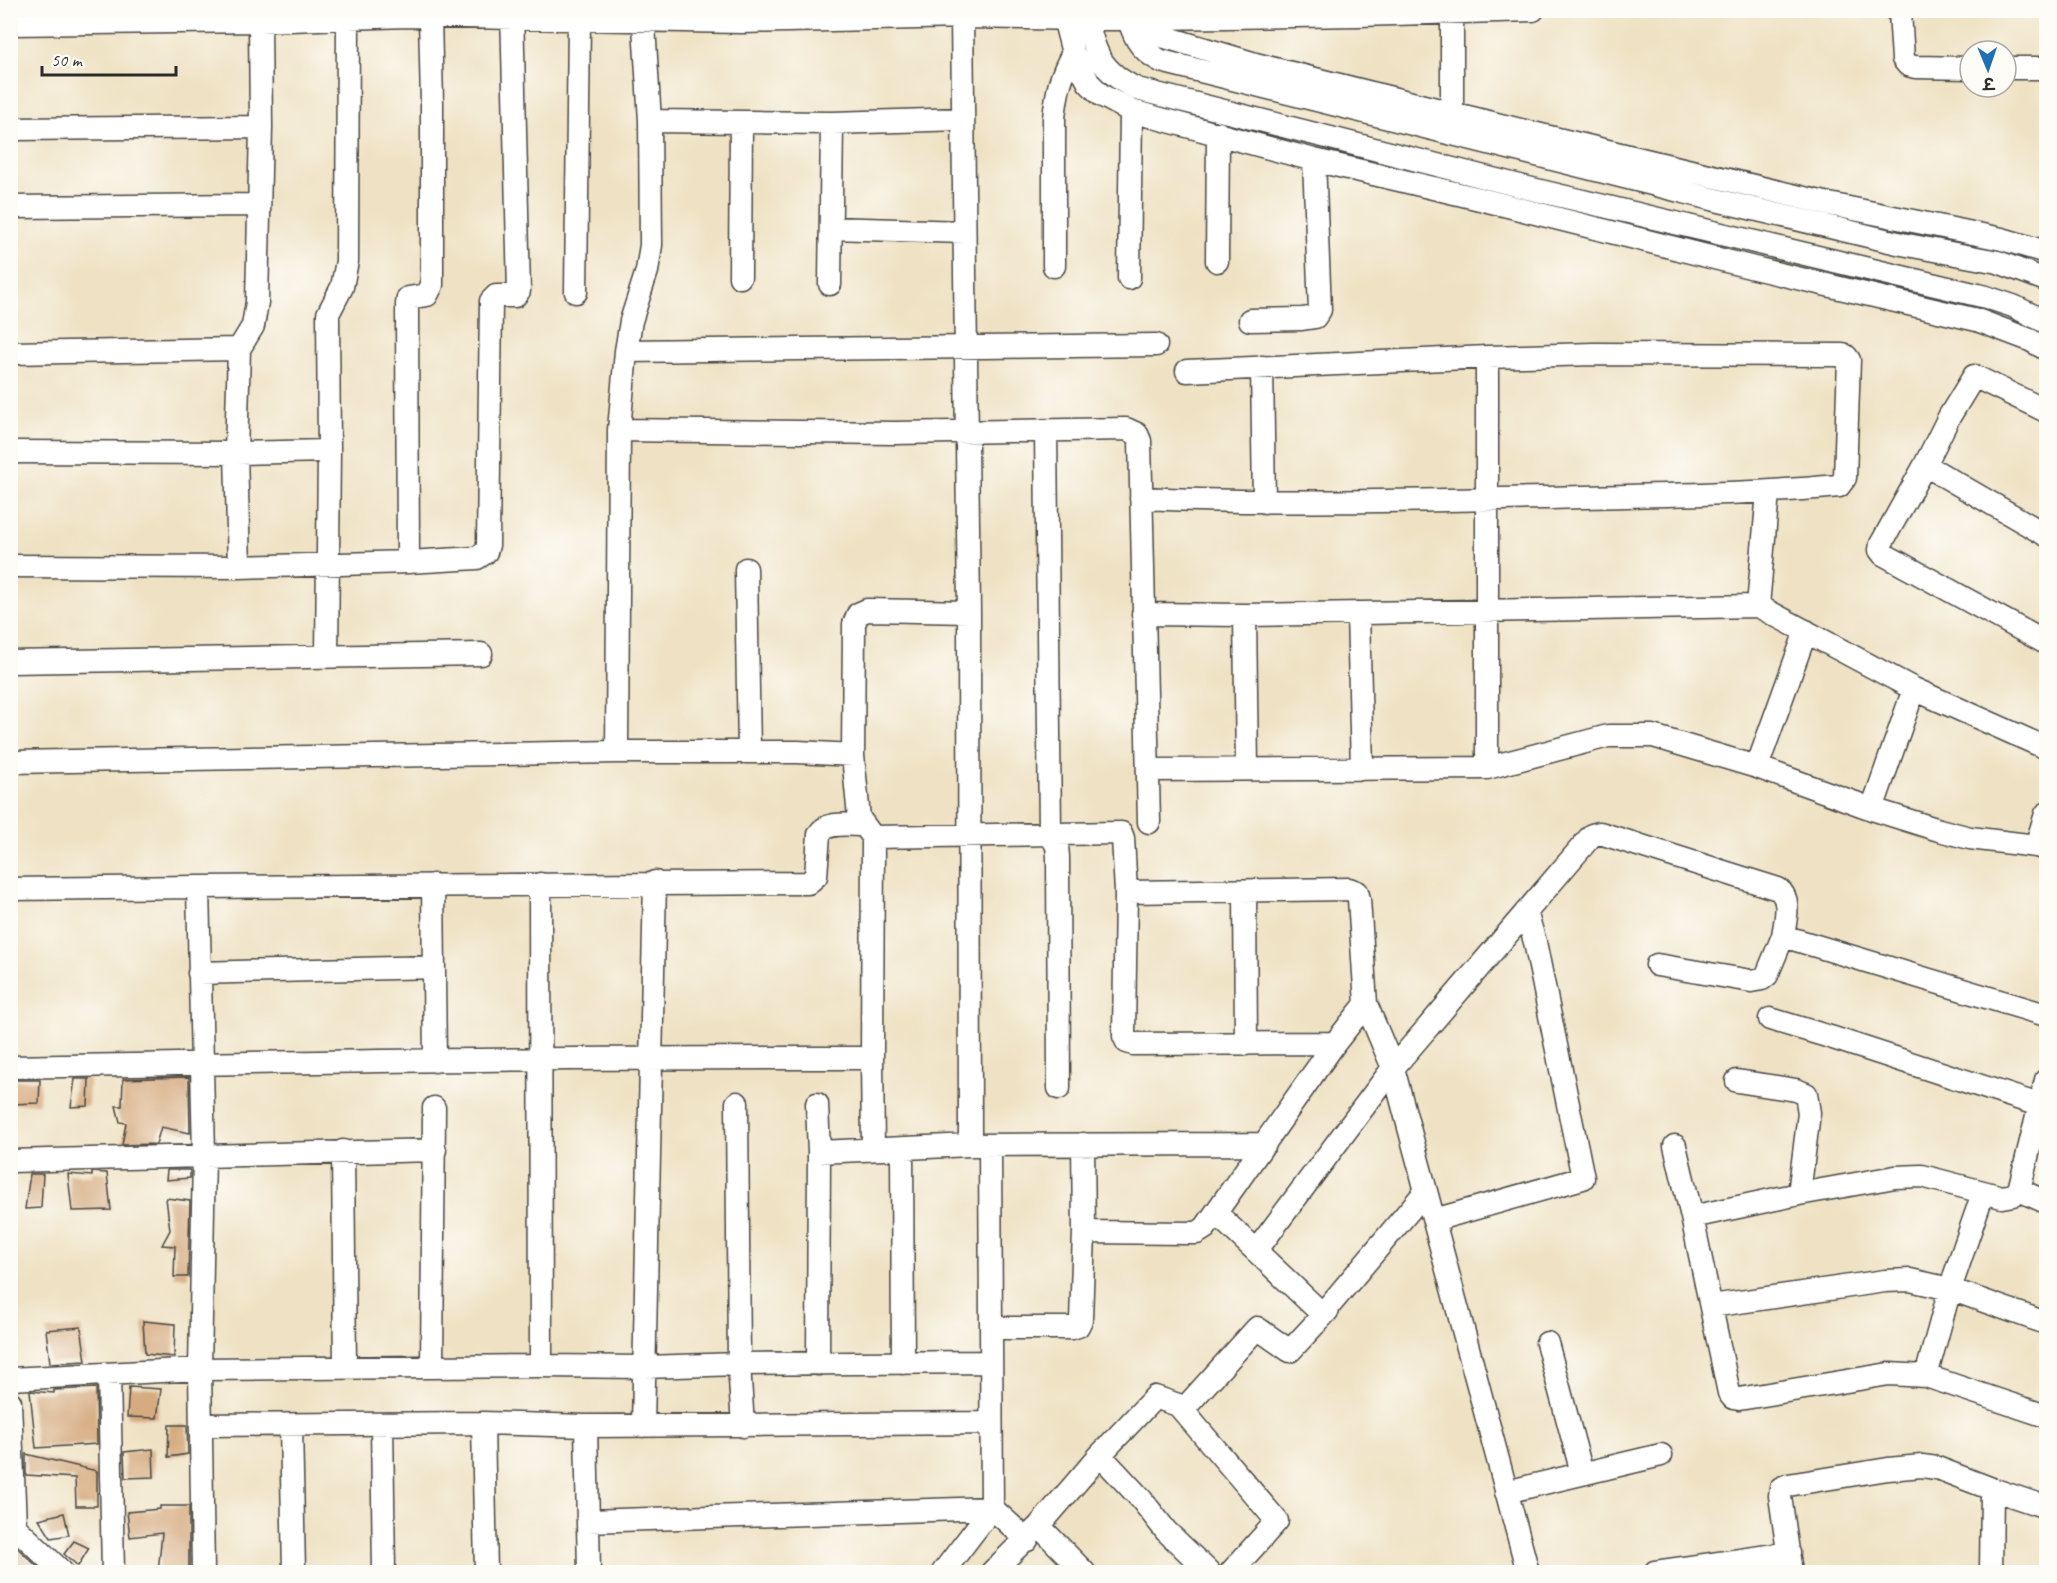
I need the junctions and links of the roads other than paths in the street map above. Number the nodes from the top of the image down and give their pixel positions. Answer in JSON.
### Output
{"nodes":[{"id":1,"x":1533,"y":10,"type":"edge"},
{"id":2,"x":1895,"y":10,"type":"edge"},
{"id":3,"x":1452,"y":12,"type":"edge"},
{"id":4,"x":1260,"y":13,"type":"edge"},
{"id":5,"x":1359,"y":13,"type":"edge"},
{"id":6,"x":407,"y":14,"type":"edge"},
{"id":7,"x":512,"y":14,"type":"edge"},
{"id":8,"x":930,"y":14,"type":"edge"},
{"id":9,"x":1144,"y":14,"type":"edge"},
{"id":10,"x":643,"y":15,"type":"edge"},
{"id":11,"x":1063,"y":15,"type":"edge"},
{"id":12,"x":1086,"y":15,"type":"edge"},
{"id":13,"x":741,"y":16,"type":"edge"},
{"id":14,"x":430,"y":17,"type":"junction"},
{"id":15,"x":962,"y":17,"type":"junction"},
{"id":16,"x":348,"y":19,"type":"junction"},
{"id":17,"x":579,"y":19,"type":"junction"},
{"id":18,"x":260,"y":21,"type":"junction"},
{"id":19,"x":10,"y":24,"type":"edge"},
{"id":20,"x":1073,"y":53,"type":"junction"},
{"id":21,"x":1958,"y":68,"type":"edge"},
{"id":22,"x":2018,"y":68,"type":"edge"},
{"id":23,"x":2046,"y":68,"type":"edge"},
{"id":24,"x":1131,"y":111,"type":"junction"},
{"id":25,"x":1452,"y":113,"type":"junction"},
{"id":26,"x":963,"y":119,"type":"junction"},
{"id":27,"x":650,"y":121,"type":"junction"},
{"id":28,"x":741,"y":122,"type":"junction"},
{"id":29,"x":832,"y":123,"type":"junction"},
{"id":30,"x":261,"y":127,"type":"junction"},
{"id":31,"x":10,"y":129,"type":"edge"},
{"id":32,"x":1218,"y":134,"type":"junction"},
{"id":33,"x":1314,"y":160,"type":"junction"},
{"id":34,"x":259,"y":205,"type":"junction"},
{"id":35,"x":10,"y":207,"type":"edge"},
{"id":36,"x":831,"y":228,"type":"junction"},
{"id":37,"x":964,"y":232,"type":"junction"},
{"id":38,"x":2046,"y":251,"type":"edge"},
{"id":39,"x":1217,"y":261,"type":"dead end"},
{"id":40,"x":1054,"y":266,"type":"dead end"},
{"id":41,"x":740,"y":277,"type":"dead end"},
{"id":42,"x":1129,"y":278,"type":"dead end"},
{"id":43,"x":2046,"y":280,"type":"edge"},
{"id":44,"x":830,"y":284,"type":"dead end"},
{"id":45,"x":576,"y":292,"type":"dead end"},
{"id":46,"x":1250,"y":320,"type":"dead end"},
{"id":47,"x":2046,"y":322,"type":"edge"},
{"id":48,"x":1156,"y":345,"type":"dead end"},
{"id":49,"x":965,"y":346,"type":"junction"},
{"id":50,"x":239,"y":349,"type":"junction"},
{"id":51,"x":2046,"y":349,"type":"edge"},
{"id":52,"x":626,"y":351,"type":"junction"},
{"id":53,"x":10,"y":353,"type":"edge"},
{"id":54,"x":1488,"y":357,"type":"junction"},
{"id":55,"x":1262,"y":367,"type":"junction"},
{"id":56,"x":1187,"y":371,"type":"dead end"},
{"id":57,"x":2046,"y":411,"type":"edge"},
{"id":58,"x":619,"y":430,"type":"junction"},
{"id":59,"x":1046,"y":431,"type":"junction"},
{"id":60,"x":966,"y":433,"type":"junction"},
{"id":61,"x":329,"y":451,"type":"junction"},
{"id":62,"x":10,"y":452,"type":"edge"},
{"id":63,"x":236,"y":453,"type":"junction"},
{"id":64,"x":1925,"y":465,"type":"junction"},
{"id":65,"x":1768,"y":492,"type":"junction"},
{"id":66,"x":1142,"y":498,"type":"junction"},
{"id":67,"x":1486,"y":499,"type":"junction"},
{"id":68,"x":1264,"y":502,"type":"junction"},
{"id":69,"x":2046,"y":535,"type":"edge"},
{"id":70,"x":408,"y":562,"type":"junction"},
{"id":71,"x":327,"y":565,"type":"junction"},
{"id":72,"x":10,"y":566,"type":"edge"},
{"id":73,"x":238,"y":567,"type":"junction"},
{"id":74,"x":746,"y":569,"type":"dead end"},
{"id":75,"x":1758,"y":606,"type":"junction"},
{"id":76,"x":1487,"y":610,"type":"junction"},
{"id":77,"x":969,"y":612,"type":"junction"},
{"id":78,"x":1358,"y":613,"type":"junction"},
{"id":79,"x":1143,"y":614,"type":"junction"},
{"id":80,"x":1245,"y":615,"type":"junction"},
{"id":81,"x":1806,"y":632,"type":"junction"},
{"id":82,"x":2046,"y":643,"type":"edge"},
{"id":83,"x":482,"y":654,"type":"dead end"},
{"id":84,"x":327,"y":656,"type":"junction"},
{"id":85,"x":10,"y":662,"type":"edge"},
{"id":86,"x":1914,"y":689,"type":"junction"},
{"id":87,"x":2046,"y":748,"type":"edge"},
{"id":88,"x":618,"y":752,"type":"junction"},
{"id":89,"x":749,"y":752,"type":"junction"},
{"id":90,"x":854,"y":755,"type":"junction"},
{"id":91,"x":10,"y":762,"type":"edge"},
{"id":92,"x":1757,"y":767,"type":"junction"},
{"id":93,"x":1487,"y":768,"type":"junction"},
{"id":94,"x":1246,"y":769,"type":"junction"},
{"id":95,"x":1362,"y":769,"type":"junction"},
{"id":96,"x":1148,"y":770,"type":"junction"},
{"id":97,"x":1872,"y":809,"type":"junction"},
{"id":98,"x":2046,"y":814,"type":"edge"},
{"id":99,"x":1149,"y":822,"type":"dead end"},
{"id":100,"x":868,"y":831,"type":"junction"},
{"id":101,"x":1050,"y":833,"type":"junction"},
{"id":102,"x":969,"y":836,"type":"junction"},
{"id":103,"x":2041,"y":848,"type":"edge"},
{"id":104,"x":655,"y":882,"type":"junction"},
{"id":105,"x":540,"y":884,"type":"junction"},
{"id":106,"x":433,"y":885,"type":"junction"},
{"id":107,"x":198,"y":887,"type":"junction"},
{"id":108,"x":10,"y":890,"type":"edge"},
{"id":109,"x":1245,"y":891,"type":"junction"},
{"id":110,"x":1126,"y":892,"type":"junction"},
{"id":111,"x":1526,"y":912,"type":"junction"},
{"id":112,"x":1783,"y":936,"type":"junction"},
{"id":113,"x":1658,"y":964,"type":"dead end"},
{"id":114,"x":433,"y":967,"type":"junction"},
{"id":115,"x":199,"y":973,"type":"junction"},
{"id":116,"x":1366,"y":1004,"type":"junction"},
{"id":117,"x":2046,"y":1015,"type":"edge"},
{"id":118,"x":1770,"y":1019,"type":"dead end"},
{"id":119,"x":1335,"y":1043,"type":"junction"},
{"id":120,"x":1246,"y":1044,"type":"junction"},
{"id":121,"x":651,"y":1057,"type":"junction"},
{"id":122,"x":872,"y":1058,"type":"junction"},
{"id":123,"x":435,"y":1060,"type":"junction"},
{"id":124,"x":541,"y":1060,"type":"junction"},
{"id":125,"x":202,"y":1063,"type":"junction"},
{"id":126,"x":10,"y":1067,"type":"edge"},
{"id":127,"x":1393,"y":1068,"type":"junction"},
{"id":128,"x":2046,"y":1080,"type":"edge"},
{"id":129,"x":1737,"y":1081,"type":"dead end"},
{"id":130,"x":1059,"y":1088,"type":"dead end"},
{"id":131,"x":737,"y":1103,"type":"dead end"},
{"id":132,"x":817,"y":1104,"type":"dead end"},
{"id":133,"x":2039,"y":1106,"type":"junction"},
{"id":134,"x":434,"y":1108,"type":"dead end"},
{"id":135,"x":1083,"y":1144,"type":"junction"},
{"id":136,"x":1265,"y":1144,"type":"junction"},
{"id":137,"x":980,"y":1145,"type":"junction"},
{"id":138,"x":1675,"y":1146,"type":"dead end"},
{"id":139,"x":873,"y":1149,"type":"junction"},
{"id":140,"x":902,"y":1149,"type":"junction"},
{"id":141,"x":435,"y":1150,"type":"junction"},
{"id":142,"x":343,"y":1151,"type":"junction"},
{"id":143,"x":819,"y":1152,"type":"junction"},
{"id":144,"x":204,"y":1155,"type":"junction"},
{"id":145,"x":10,"y":1161,"type":"edge"},
{"id":146,"x":2019,"y":1190,"type":"junction"},
{"id":147,"x":1425,"y":1192,"type":"junction"},
{"id":148,"x":1983,"y":1193,"type":"junction"},
{"id":149,"x":1799,"y":1194,"type":"junction"},
{"id":150,"x":2046,"y":1202,"type":"edge"},
{"id":151,"x":1217,"y":1214,"type":"junction"},
{"id":152,"x":1692,"y":1217,"type":"junction"},
{"id":153,"x":1434,"y":1220,"type":"junction"},
{"id":154,"x":1084,"y":1232,"type":"junction"},
{"id":155,"x":1256,"y":1251,"type":"junction"},
{"id":156,"x":1950,"y":1289,"type":"junction"},
{"id":157,"x":1711,"y":1306,"type":"junction"},
{"id":158,"x":1328,"y":1310,"type":"junction"},
{"id":159,"x":2046,"y":1323,"type":"edge"},
{"id":160,"x":991,"y":1329,"type":"junction"},
{"id":161,"x":1547,"y":1343,"type":"dead end"},
{"id":162,"x":990,"y":1362,"type":"junction"},
{"id":163,"x":903,"y":1363,"type":"junction"},
{"id":164,"x":739,"y":1364,"type":"junction"},
{"id":165,"x":818,"y":1364,"type":"junction"},
{"id":166,"x":541,"y":1366,"type":"junction"},
{"id":167,"x":345,"y":1367,"type":"junction"},
{"id":168,"x":432,"y":1367,"type":"junction"},
{"id":169,"x":645,"y":1367,"type":"junction"},
{"id":170,"x":200,"y":1369,"type":"junction"},
{"id":171,"x":109,"y":1374,"type":"junction"},
{"id":172,"x":1926,"y":1376,"type":"junction"},
{"id":173,"x":10,"y":1379,"type":"edge"},
{"id":174,"x":10,"y":1402,"type":"edge"},
{"id":175,"x":1183,"y":1410,"type":"junction"},
{"id":176,"x":2046,"y":1416,"type":"edge"},
{"id":177,"x":483,"y":1423,"type":"junction"},
{"id":178,"x":991,"y":1423,"type":"junction"},
{"id":179,"x":382,"y":1424,"type":"junction"},
{"id":180,"x":202,"y":1425,"type":"junction"},
{"id":181,"x":291,"y":1425,"type":"junction"},
{"id":182,"x":643,"y":1425,"type":"junction"},
{"id":183,"x":586,"y":1426,"type":"junction"},
{"id":184,"x":743,"y":1426,"type":"junction"},
{"id":185,"x":1100,"y":1455,"type":"junction"},
{"id":186,"x":1661,"y":1455,"type":"dead end"},
{"id":187,"x":1582,"y":1473,"type":"junction"},
{"id":188,"x":1992,"y":1489,"type":"junction"},
{"id":189,"x":1506,"y":1492,"type":"junction"},
{"id":190,"x":2046,"y":1507,"type":"edge"},
{"id":191,"x":992,"y":1508,"type":"junction"},
{"id":192,"x":588,"y":1521,"type":"junction"},
{"id":193,"x":13,"y":1524,"type":"edge"},
{"id":194,"x":1033,"y":1533,"type":"junction"},
{"id":195,"x":1790,"y":1562,"type":"edge"},
{"id":196,"x":62,"y":1572,"type":"edge"},
{"id":197,"x":113,"y":1572,"type":"edge"},
{"id":198,"x":203,"y":1572,"type":"edge"},
{"id":199,"x":294,"y":1572,"type":"edge"},
{"id":200,"x":384,"y":1572,"type":"edge"},
{"id":201,"x":486,"y":1572,"type":"edge"},
{"id":202,"x":589,"y":1572,"type":"edge"},
{"id":203,"x":943,"y":1572,"type":"edge"},
{"id":204,"x":992,"y":1572,"type":"edge"},
{"id":205,"x":1084,"y":1572,"type":"edge"},
{"id":206,"x":1209,"y":1572,"type":"edge"},
{"id":207,"x":1231,"y":1572,"type":"edge"},
{"id":208,"x":1528,"y":1572,"type":"edge"},
{"id":209,"x":1655,"y":1572,"type":"edge"},
{"id":210,"x":1991,"y":1572,"type":"edge"}],
"edges":[{"from":1,"to":3,"type":"street"},
{"from":2,"to":21,"type":"street"},
{"from":3,"to":5,"type":"street"},
{"from":3,"to":25,"type":"street"},
{"from":4,"to":5,"type":"street"},
{"from":4,"to":9,"type":"street"},
{"from":6,"to":14,"type":"street"},
{"from":6,"to":16,"type":"street"},
{"from":7,"to":14,"type":"street"},
{"from":7,"to":17,"type":"street"},
{"from":7,"to":70,"type":"street"},
{"from":8,"to":13,"type":"street"},
{"from":8,"to":15,"type":"street"},
{"from":9,"to":12,"type":"street"},
{"from":9,"to":25,"type":"street"},
{"from":9,"to":43,"type":"street"},
{"from":10,"to":13,"type":"street"},
{"from":10,"to":17,"type":"street"},
{"from":10,"to":27,"type":"street"},
{"from":11,"to":12,"type":"street"},
{"from":11,"to":15,"type":"street"},
{"from":11,"to":20,"type":"street"},
{"from":12,"to":47,"type":"street"},
{"from":14,"to":70,"type":"street"},
{"from":15,"to":26,"type":"street"},
{"from":16,"to":18,"type":"street"},
{"from":16,"to":61,"type":"street"},
{"from":17,"to":45,"type":"street"},
{"from":18,"to":19,"type":"street"},
{"from":18,"to":30,"type":"street"},
{"from":20,"to":24,"type":"street"},
{"from":20,"to":40,"type":"street"},
{"from":22,"to":23,"type":"street"},
{"from":24,"to":32,"type":"street"},
{"from":24,"to":42,"type":"street"},
{"from":25,"to":38,"type":"street"},
{"from":26,"to":29,"type":"street"},
{"from":26,"to":37,"type":"street"},
{"from":27,"to":28,"type":"street"},
{"from":27,"to":52,"type":"street"},
{"from":28,"to":29,"type":"street"},
{"from":28,"to":41,"type":"street"},
{"from":29,"to":36,"type":"street"},
{"from":30,"to":31,"type":"street"},
{"from":30,"to":34,"type":"street"},
{"from":32,"to":33,"type":"street"},
{"from":32,"to":39,"type":"street"},
{"from":33,"to":46,"type":"street"},
{"from":33,"to":51,"type":"street"},
{"from":34,"to":35,"type":"street"},
{"from":34,"to":50,"type":"street"},
{"from":36,"to":37,"type":"street"},
{"from":36,"to":44,"type":"street"},
{"from":37,"to":49,"type":"street"},
{"from":48,"to":49,"type":"street"},
{"from":49,"to":52,"type":"street"},
{"from":49,"to":60,"type":"street"},
{"from":50,"to":53,"type":"street"},
{"from":50,"to":63,"type":"street"},
{"from":52,"to":58,"type":"street"},
{"from":54,"to":55,"type":"street"},
{"from":54,"to":65,"type":"street"},
{"from":54,"to":67,"type":"street"},
{"from":55,"to":56,"type":"street"},
{"from":55,"to":68,"type":"street"},
{"from":57,"to":64,"type":"street"},
{"from":58,"to":60,"type":"street"},
{"from":58,"to":88,"type":"street"},
{"from":59,"to":60,"type":"street"},
{"from":59,"to":66,"type":"street"},
{"from":59,"to":101,"type":"street"},
{"from":60,"to":77,"type":"street"},
{"from":61,"to":63,"type":"street"},
{"from":61,"to":71,"type":"street"},
{"from":62,"to":63,"type":"street"},
{"from":63,"to":73,"type":"street"},
{"from":64,"to":69,"type":"street"},
{"from":64,"to":82,"type":"street"},
{"from":65,"to":67,"type":"street"},
{"from":65,"to":75,"type":"street"},
{"from":66,"to":68,"type":"street"},
{"from":66,"to":79,"type":"street"},
{"from":67,"to":68,"type":"street"},
{"from":67,"to":76,"type":"street"},
{"from":70,"to":71,"type":"street"},
{"from":71,"to":73,"type":"street"},
{"from":71,"to":84,"type":"street"},
{"from":72,"to":73,"type":"street"},
{"from":74,"to":89,"type":"street"},
{"from":75,"to":76,"type":"street"},
{"from":75,"to":81,"type":"street"},
{"from":76,"to":78,"type":"street"},
{"from":76,"to":93,"type":"street"},
{"from":77,"to":90,"type":"street"},
{"from":77,"to":102,"type":"street"},
{"from":78,"to":80,"type":"street"},
{"from":78,"to":95,"type":"street"},
{"from":79,"to":80,"type":"street"},
{"from":79,"to":96,"type":"street"},
{"from":80,"to":94,"type":"street"},
{"from":81,"to":86,"type":"street"},
{"from":81,"to":92,"type":"street"},
{"from":83,"to":84,"type":"street"},
{"from":84,"to":85,"type":"street"},
{"from":86,"to":87,"type":"street"},
{"from":86,"to":97,"type":"street"},
{"from":88,"to":89,"type":"street"},
{"from":88,"to":91,"type":"street"},
{"from":89,"to":90,"type":"street"},
{"from":90,"to":100,"type":"street"},
{"from":92,"to":93,"type":"street"},
{"from":92,"to":97,"type":"street"},
{"from":93,"to":95,"type":"street"},
{"from":94,"to":95,"type":"street"},
{"from":94,"to":96,"type":"street"},
{"from":96,"to":99,"type":"street"},
{"from":97,"to":103,"type":"street"},
{"from":98,"to":103,"type":"street"},
{"from":100,"to":102,"type":"street"},
{"from":100,"to":104,"type":"street"},
{"from":100,"to":122,"type":"street"},
{"from":101,"to":102,"type":"street"},
{"from":101,"to":110,"type":"street"},
{"from":101,"to":130,"type":"street"},
{"from":102,"to":137,"type":"street"},
{"from":104,"to":105,"type":"street"},
{"from":104,"to":121,"type":"street"},
{"from":105,"to":106,"type":"street"},
{"from":105,"to":124,"type":"street"},
{"from":106,"to":107,"type":"street"},
{"from":106,"to":114,"type":"street"},
{"from":107,"to":108,"type":"street"},
{"from":107,"to":115,"type":"street"},
{"from":109,"to":110,"type":"street"},
{"from":109,"to":116,"type":"street"},
{"from":109,"to":120,"type":"street"},
{"from":110,"to":120,"type":"street"},
{"from":111,"to":112,"type":"street"},
{"from":111,"to":127,"type":"street"},
{"from":111,"to":153,"type":"street"},
{"from":112,"to":113,"type":"street"},
{"from":112,"to":117,"type":"street"},
{"from":114,"to":115,"type":"street"},
{"from":114,"to":123,"type":"street"},
{"from":115,"to":125,"type":"street"},
{"from":116,"to":119,"type":"street"},
{"from":116,"to":127,"type":"street"},
{"from":118,"to":133,"type":"street"},
{"from":119,"to":120,"type":"street"},
{"from":119,"to":136,"type":"street"},
{"from":121,"to":122,"type":"street"},
{"from":121,"to":124,"type":"street"},
{"from":121,"to":169,"type":"street"},
{"from":122,"to":139,"type":"street"},
{"from":123,"to":124,"type":"street"},
{"from":123,"to":125,"type":"street"},
{"from":124,"to":166,"type":"street"},
{"from":125,"to":126,"type":"street"},
{"from":125,"to":144,"type":"street"},
{"from":127,"to":147,"type":"street"},
{"from":127,"to":155,"type":"street"},
{"from":128,"to":133,"type":"street"},
{"from":129,"to":149,"type":"street"},
{"from":131,"to":164,"type":"street"},
{"from":132,"to":143,"type":"street"},
{"from":133,"to":146,"type":"street"},
{"from":134,"to":141,"type":"street"},
{"from":135,"to":136,"type":"street"},
{"from":135,"to":137,"type":"street"},
{"from":135,"to":154,"type":"street"},
{"from":136,"to":151,"type":"street"},
{"from":137,"to":140,"type":"street"},
{"from":137,"to":160,"type":"street"},
{"from":138,"to":152,"type":"street"},
{"from":139,"to":140,"type":"street"},
{"from":139,"to":143,"type":"street"},
{"from":140,"to":163,"type":"street"},
{"from":141,"to":142,"type":"street"},
{"from":141,"to":168,"type":"street"},
{"from":142,"to":144,"type":"street"},
{"from":142,"to":167,"type":"street"},
{"from":143,"to":165,"type":"street"},
{"from":144,"to":145,"type":"street"},
{"from":144,"to":170,"type":"street"},
{"from":146,"to":148,"type":"street"},
{"from":146,"to":150,"type":"street"},
{"from":147,"to":153,"type":"street"},
{"from":147,"to":158,"type":"street"},
{"from":148,"to":149,"type":"street"},
{"from":148,"to":156,"type":"street"},
{"from":149,"to":152,"type":"street"},
{"from":151,"to":154,"type":"street"},
{"from":151,"to":155,"type":"street"},
{"from":152,"to":157,"type":"street"},
{"from":153,"to":189,"type":"street"},
{"from":154,"to":160,"type":"street"},
{"from":155,"to":158,"type":"street"},
{"from":156,"to":157,"type":"street"},
{"from":156,"to":159,"type":"street"},
{"from":156,"to":172,"type":"street"},
{"from":157,"to":172,"type":"street"},
{"from":158,"to":175,"type":"street"},
{"from":160,"to":162,"type":"street"},
{"from":161,"to":187,"type":"street"},
{"from":162,"to":163,"type":"street"},
{"from":162,"to":178,"type":"street"},
{"from":163,"to":165,"type":"street"},
{"from":164,"to":165,"type":"street"},
{"from":164,"to":169,"type":"street"},
{"from":164,"to":184,"type":"street"},
{"from":166,"to":168,"type":"street"},
{"from":166,"to":169,"type":"street"},
{"from":167,"to":168,"type":"street"},
{"from":167,"to":170,"type":"street"},
{"from":169,"to":182,"type":"street"},
{"from":170,"to":171,"type":"street"},
{"from":170,"to":180,"type":"street"},
{"from":171,"to":173,"type":"street"},
{"from":171,"to":197,"type":"street"},
{"from":172,"to":176,"type":"street"},
{"from":174,"to":193,"type":"street"},
{"from":175,"to":185,"type":"street"},
{"from":175,"to":207,"type":"street"},
{"from":177,"to":179,"type":"street"},
{"from":177,"to":183,"type":"street"},
{"from":177,"to":201,"type":"street"},
{"from":178,"to":184,"type":"street"},
{"from":178,"to":191,"type":"street"},
{"from":179,"to":181,"type":"street"},
{"from":179,"to":200,"type":"street"},
{"from":180,"to":181,"type":"street"},
{"from":180,"to":198,"type":"street"},
{"from":181,"to":199,"type":"street"},
{"from":182,"to":183,"type":"street"},
{"from":182,"to":184,"type":"street"},
{"from":183,"to":192,"type":"street"},
{"from":185,"to":194,"type":"street"},
{"from":185,"to":206,"type":"street"},
{"from":186,"to":187,"type":"street"},
{"from":187,"to":189,"type":"street"},
{"from":188,"to":190,"type":"street"},
{"from":188,"to":195,"type":"street"},
{"from":188,"to":210,"type":"street"},
{"from":189,"to":208,"type":"street"},
{"from":191,"to":192,"type":"street"},
{"from":191,"to":194,"type":"street"},
{"from":191,"to":203,"type":"street"},
{"from":192,"to":202,"type":"street"},
{"from":193,"to":196,"type":"street"},
{"from":194,"to":204,"type":"street"},
{"from":194,"to":205,"type":"street"},
{"from":195,"to":209,"type":"street"}]}
